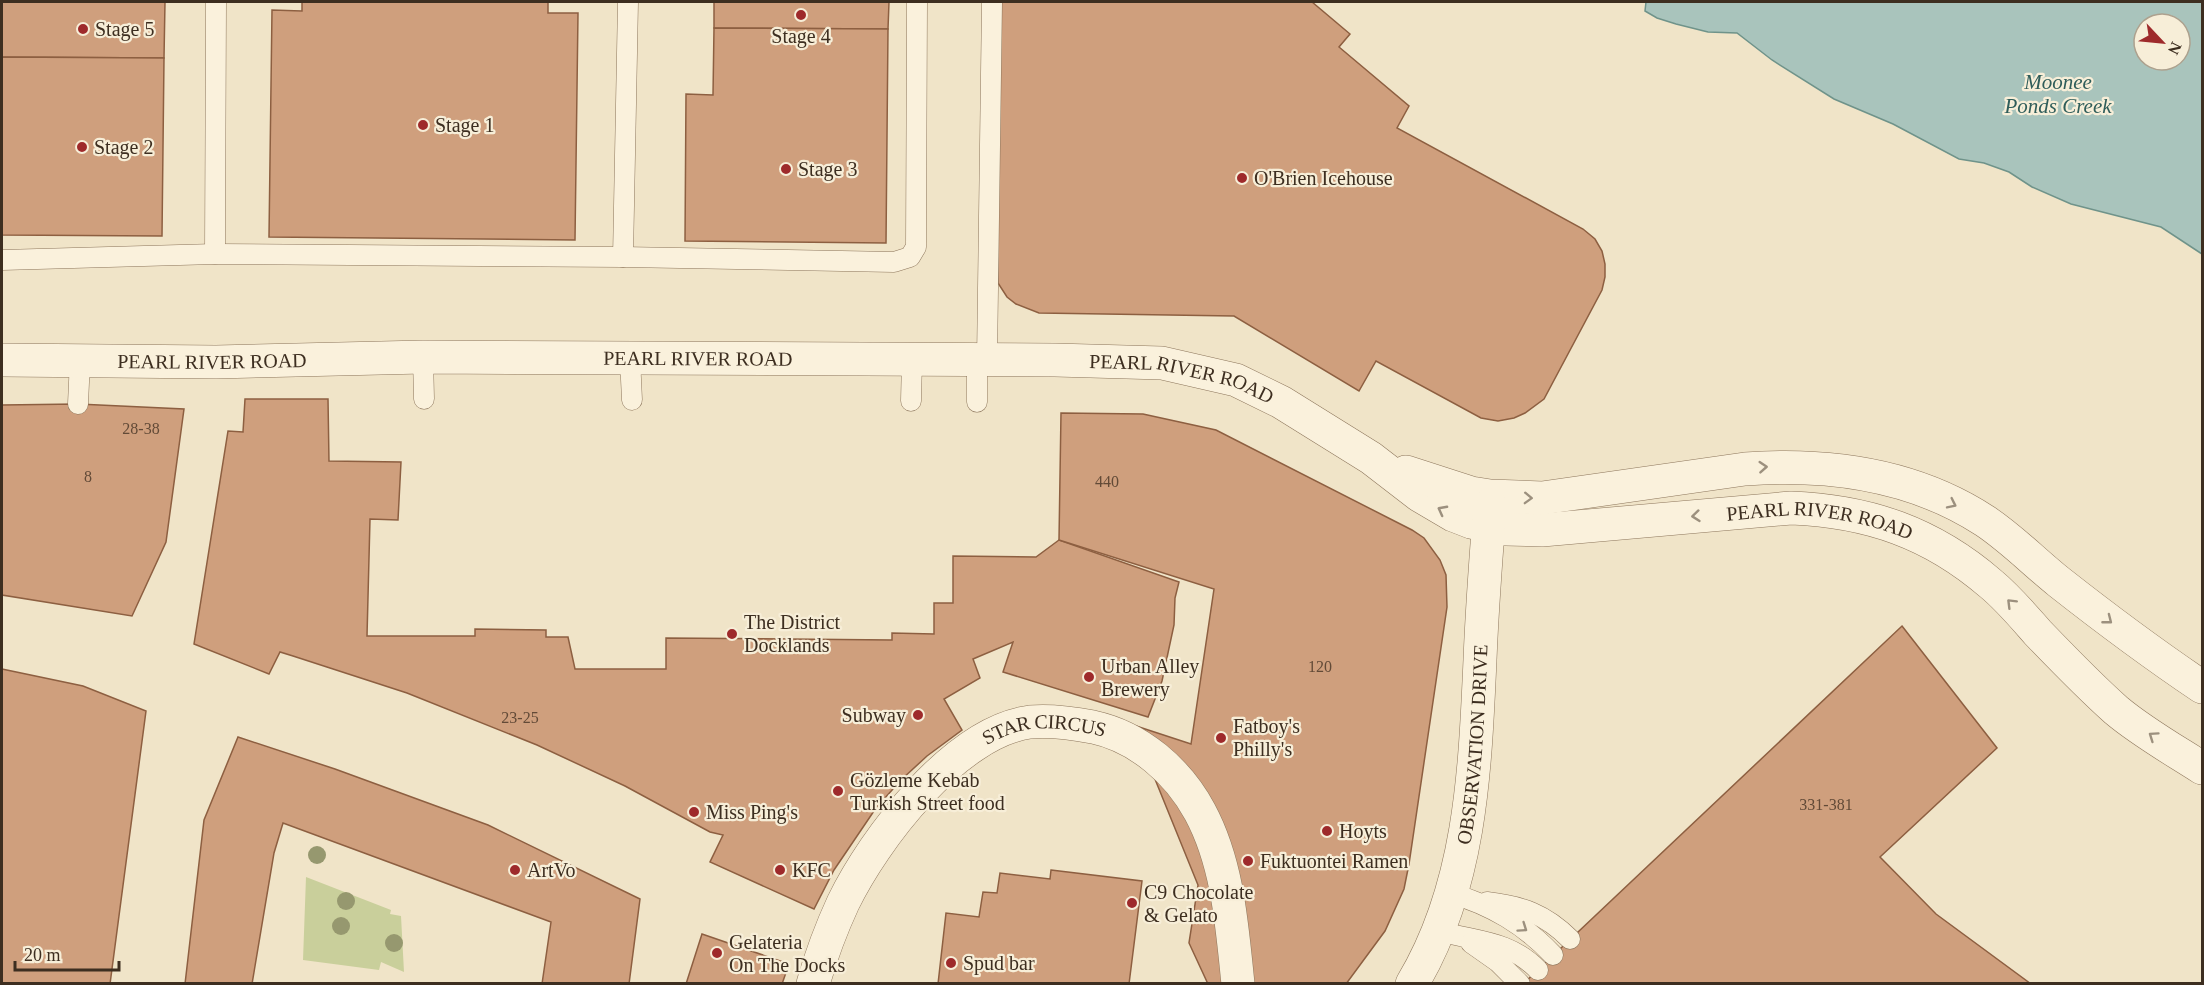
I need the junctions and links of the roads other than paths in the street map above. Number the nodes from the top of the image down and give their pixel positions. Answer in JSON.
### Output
{"nodes":[{"id":1,"x":216,"y":2,"type":"edge"},
{"id":2,"x":628,"y":2,"type":"edge"},
{"id":3,"x":917,"y":2,"type":"edge"},
{"id":4,"x":992,"y":2,"type":"edge"},
{"id":5,"x":215,"y":255,"type":"junction"},
{"id":6,"x":623,"y":257,"type":"junction"},
{"id":7,"x":2,"y":260,"type":"edge"},
{"id":8,"x":423,"y":357,"type":"junction"},
{"id":9,"x":630,"y":358,"type":"junction"},
{"id":10,"x":2,"y":360,"type":"edge"},
{"id":11,"x":80,"y":360,"type":"junction"},
{"id":12,"x":912,"y":360,"type":"junction"},
{"id":13,"x":982,"y":360,"type":"junction"},
{"id":14,"x":424,"y":399,"type":"dead end"},
{"id":15,"x":632,"y":400,"type":"dead end"},
{"id":16,"x":911,"y":401,"type":"dead end"},
{"id":17,"x":977,"y":402,"type":"dead end"},
{"id":18,"x":78,"y":404,"type":"dead end"},
{"id":19,"x":1489,"y":511,"type":"junction"},
{"id":20,"x":2202,"y":687,"type":"edge"},
{"id":21,"x":2202,"y":768,"type":"edge"},
{"id":22,"x":1464,"y":897,"type":"junction"},
{"id":23,"x":1451,"y":935,"type":"junction"},
{"id":24,"x":1570,"y":939,"type":"dead end"},
{"id":25,"x":1553,"y":955,"type":"dead end"},
{"id":26,"x":1538,"y":970,"type":"dead end"},
{"id":27,"x":813,"y":984,"type":"edge"},
{"id":28,"x":1238,"y":984,"type":"edge"},
{"id":29,"x":1413,"y":984,"type":"edge"},
{"id":30,"x":1520,"y":984,"type":"edge"}],
"edges":[{"from":1,"to":5,"type":"lane"},
{"from":2,"to":6,"type":"lane"},
{"from":3,"to":6,"type":"lane"},
{"from":4,"to":13,"type":"lane"},
{"from":5,"to":6,"type":"lane"},
{"from":5,"to":7,"type":"lane"},
{"from":8,"to":9,"type":"street","name":"PEARL RIVER ROAD"},
{"from":8,"to":11,"type":"street","name":"PEARL RIVER ROAD"},
{"from":8,"to":14,"type":"lane"},
{"from":9,"to":12,"type":"street","name":"PEARL RIVER ROAD"},
{"from":9,"to":15,"type":"lane"},
{"from":10,"to":11,"type":"street","name":"PEARL RIVER ROAD"},
{"from":11,"to":18,"type":"lane"},
{"from":12,"to":13,"type":"street","name":"PEARL RIVER ROAD"},
{"from":12,"to":16,"type":"lane"},
{"from":13,"to":17,"type":"lane"},
{"from":13,"to":19,"type":"street","name":"PEARL RIVER ROAD"},
{"from":19,"to":20,"type":"street","name":"PEARL RIVER ROAD","one_way":true},
{"from":21,"to":19,"type":"street","name":"PEARL RIVER ROAD","one_way":true},
{"from":19,"to":22,"type":"street","name":"OBSERVATION DRIVE"},
{"from":22,"to":23,"type":"street","name":"OBSERVATION DRIVE"},
{"from":22,"to":24,"type":"lane"},
{"from":22,"to":25,"type":"lane","one_way":true},
{"from":23,"to":26,"type":"lane"},
{"from":23,"to":29,"type":"street","name":"OBSERVATION DRIVE"},
{"from":23,"to":30,"type":"lane"},
{"from":27,"to":28,"type":"street","name":"STAR CIRCUS"}]}
